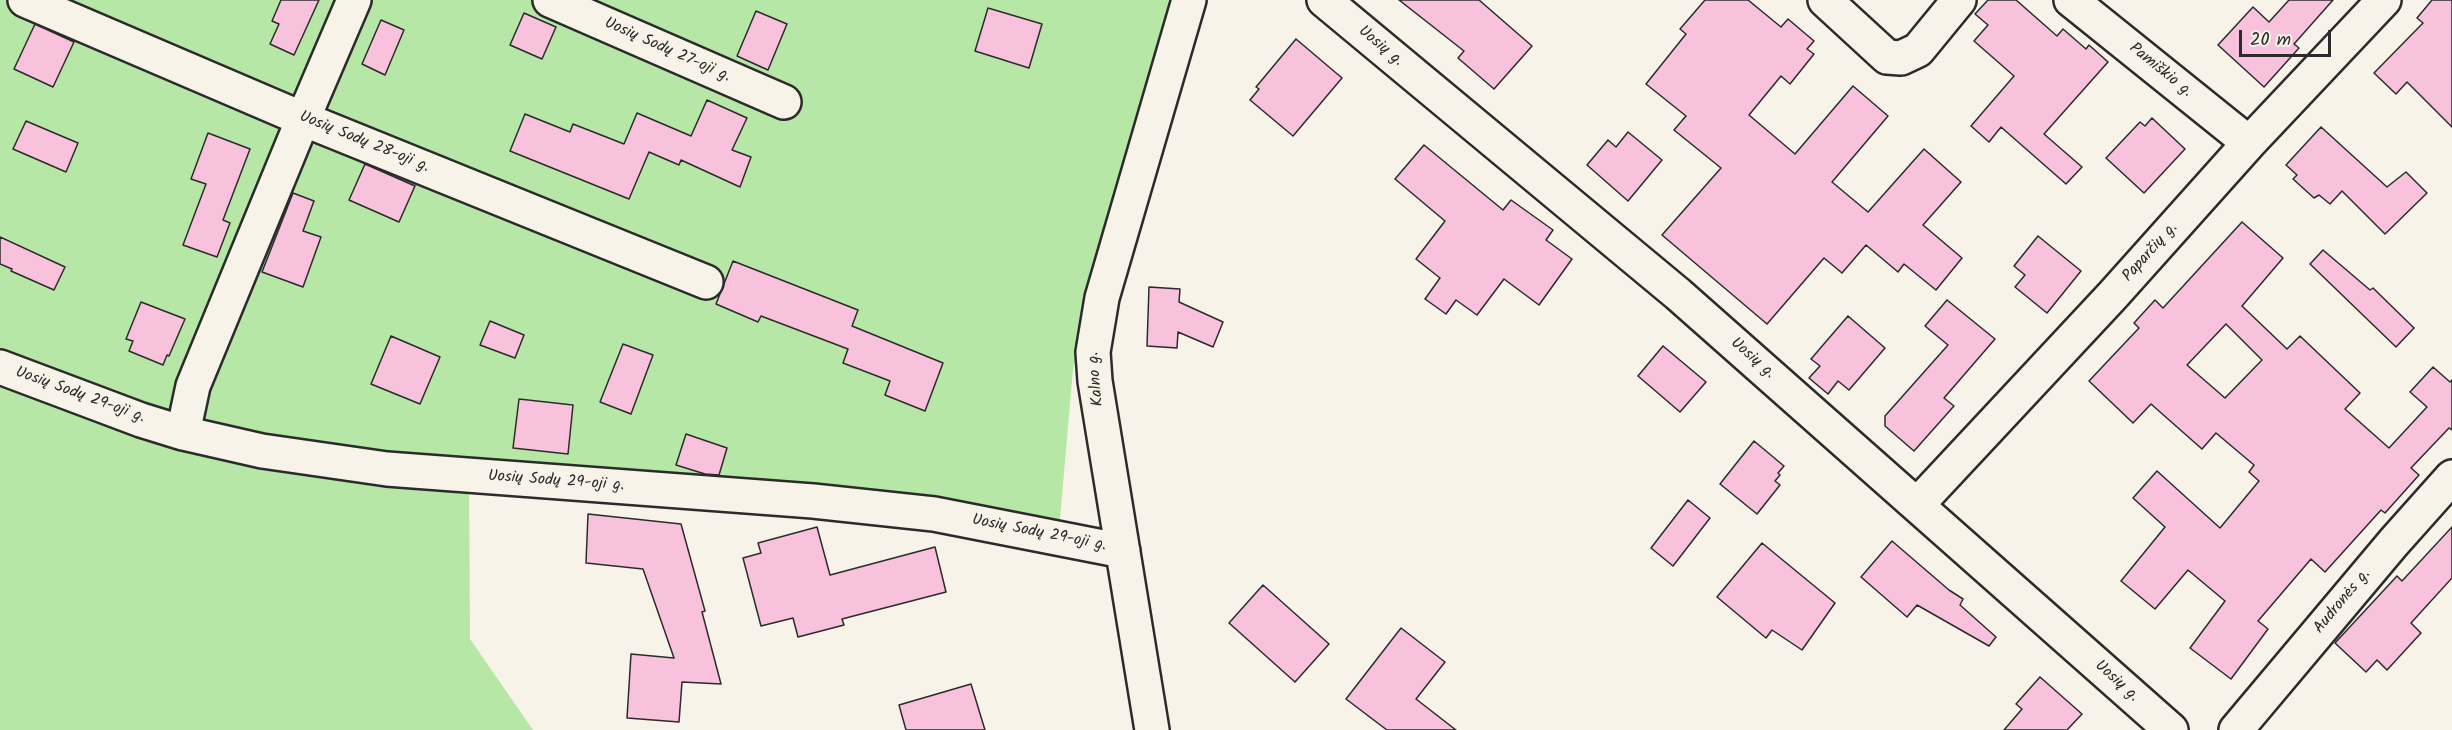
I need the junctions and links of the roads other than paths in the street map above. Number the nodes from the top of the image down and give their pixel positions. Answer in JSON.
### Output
{"nodes":[{"id":1,"x":25,"y":0,"type":"edge"},
{"id":2,"x":354,"y":0,"type":"edge"},
{"id":3,"x":550,"y":0,"type":"edge"},
{"id":4,"x":1189,"y":0,"type":"edge"},
{"id":5,"x":1324,"y":0,"type":"edge"},
{"id":6,"x":1826,"y":0,"type":"edge"},
{"id":7,"x":1959,"y":0,"type":"edge"},
{"id":8,"x":2071,"y":0,"type":"edge"},
{"id":9,"x":2384,"y":0,"type":"edge"},
{"id":10,"x":784,"y":102,"type":"dead end"},
{"id":11,"x":303,"y":118,"type":"junction"},
{"id":12,"x":2249,"y":143,"type":"junction"},
{"id":13,"x":705,"y":282,"type":"dead end"},
{"id":14,"x":0,"y":367,"type":"edge"},
{"id":15,"x":183,"y":433,"type":"junction"},
{"id":16,"x":2452,"y":477,"type":"edge"},
{"id":17,"x":1917,"y":504,"type":"junction"},
{"id":18,"x":1123,"y":550,"type":"junction"},
{"id":19,"x":1152,"y":730,"type":"edge"},
{"id":20,"x":2171,"y":730,"type":"edge"},
{"id":21,"x":2236,"y":730,"type":"edge"}],
"edges":[{"from":1,"to":11,"type":"street","name":"Uosių Sodų 28-oji g."},
{"from":2,"to":11,"type":"street"},
{"from":3,"to":10,"type":"street","name":"Uosių Sodų 27-oji g."},
{"from":4,"to":18,"type":"street","name":"Kalno g."},
{"from":5,"to":17,"type":"street","name":"Uosių g."},
{"from":6,"to":7,"type":"street"},
{"from":8,"to":12,"type":"street","name":"Pamiškio g."},
{"from":9,"to":12,"type":"street","name":"Paparčių g."},
{"from":11,"to":13,"type":"street","name":"Uosių Sodų 28-oji g."},
{"from":11,"to":15,"type":"street"},
{"from":12,"to":17,"type":"street","name":"Paparčių g."},
{"from":14,"to":15,"type":"street","name":"Uosių Sodų 29-oji g."},
{"from":15,"to":18,"type":"street","name":"Uosių Sodų 29-oji g."},
{"from":16,"to":21,"type":"street","name":"Audronės g."},
{"from":17,"to":20,"type":"street","name":"Uosių g."},
{"from":18,"to":19,"type":"street","name":"Kalno g."}]}
